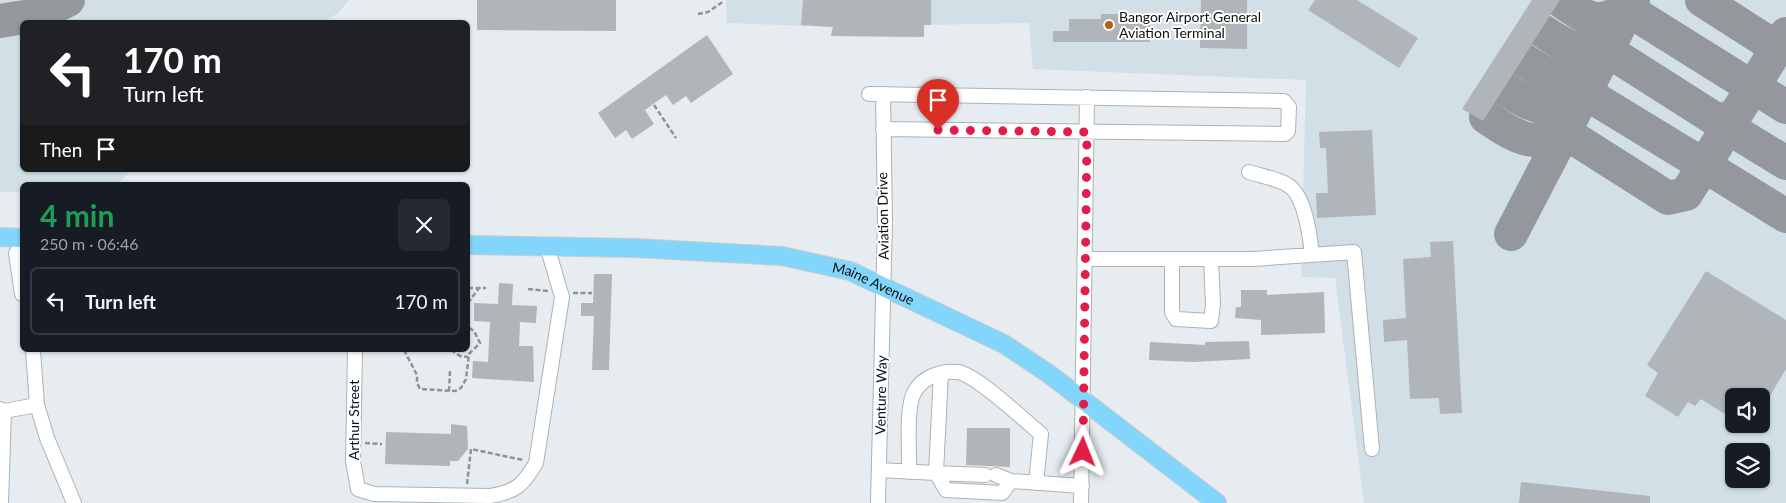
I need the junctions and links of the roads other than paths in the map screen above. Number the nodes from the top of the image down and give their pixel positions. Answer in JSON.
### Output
{"nodes":[{"id":1,"x":869,"y":94,"type":"dead end"},
{"id":2,"x":883,"y":94,"type":"junction"},
{"id":3,"x":1087,"y":97,"type":"junction"},
{"id":4,"x":1087,"y":132,"type":"junction"},
{"id":5,"x":883,"y":136,"type":"junction"},
{"id":6,"x":1249,"y":172,"type":"dead end"},
{"id":7,"x":0,"y":237,"type":"edge"},
{"id":8,"x":20,"y":238,"type":"edge"},
{"id":9,"x":470,"y":245,"type":"edge"},
{"id":10,"x":547,"y":246,"type":"junction"},
{"id":11,"x":20,"y":248,"type":"edge"},
{"id":12,"x":1312,"y":255,"type":"junction"},
{"id":13,"x":1084,"y":259,"type":"junction"},
{"id":14,"x":1172,"y":259,"type":"junction"},
{"id":15,"x":1211,"y":259,"type":"junction"},
{"id":16,"x":20,"y":280,"type":"edge"},
{"id":17,"x":883,"y":288,"type":"junction"},
{"id":18,"x":33,"y":352,"type":"edge"},
{"id":19,"x":355,"y":352,"type":"edge"},
{"id":20,"x":941,"y":373,"type":"junction"},
{"id":21,"x":1084,"y":401,"type":"junction"},
{"id":22,"x":37,"y":405,"type":"junction"},
{"id":23,"x":2,"y":410,"type":"edge"},
{"id":24,"x":1372,"y":449,"type":"dead end"},
{"id":25,"x":879,"y":470,"type":"junction"},
{"id":26,"x":909,"y":472,"type":"junction"},
{"id":27,"x":936,"y":473,"type":"junction"},
{"id":28,"x":1011,"y":481,"type":"junction"},
{"id":29,"x":1036,"y":483,"type":"junction"},
{"id":30,"x":1082,"y":486,"type":"junction"},
{"id":31,"x":1,"y":503,"type":"edge"},
{"id":32,"x":74,"y":503,"type":"edge"},
{"id":33,"x":878,"y":503,"type":"edge"},
{"id":34,"x":1081,"y":503,"type":"edge"},
{"id":35,"x":1217,"y":503,"type":"edge"}],
"edges":[{"from":1,"to":2,"type":"street"},
{"from":2,"to":3,"type":"street"},
{"from":2,"to":5,"type":"street","name":"Aviation Drive"},
{"from":3,"to":4,"type":"street"},
{"from":3,"to":4,"type":"street"},
{"from":4,"to":5,"type":"street"},
{"from":4,"to":13,"type":"street"},
{"from":5,"to":17,"type":"street","name":"Aviation Drive"},
{"from":6,"to":12,"type":"street"},
{"from":7,"to":8,"type":"main road"},
{"from":9,"to":10,"type":"main road","name":"Maine Avenue"},
{"from":10,"to":17,"type":"main road","name":"Maine Avenue"},
{"from":10,"to":19,"type":"street","name":"Arthur Street"},
{"from":11,"to":16,"type":"street"},
{"from":12,"to":15,"type":"street"},
{"from":12,"to":24,"type":"street"},
{"from":13,"to":14,"type":"street"},
{"from":13,"to":21,"type":"street"},
{"from":14,"to":15,"type":"street"},
{"from":14,"to":15,"type":"street"},
{"from":17,"to":21,"type":"main road","name":"Maine Avenue"},
{"from":17,"to":25,"type":"street","name":"Venture Way"},
{"from":18,"to":22,"type":"street"},
{"from":20,"to":26,"type":"street"},
{"from":20,"to":27,"type":"street"},
{"from":20,"to":29,"type":"street"},
{"from":21,"to":30,"type":"street"},
{"from":21,"to":35,"type":"main road","name":"Maine Avenue"},
{"from":22,"to":23,"type":"street"},
{"from":22,"to":32,"type":"street"},
{"from":23,"to":31,"type":"street"},
{"from":25,"to":26,"type":"street"},
{"from":25,"to":33,"type":"street","name":"Venture Way"},
{"from":26,"to":27,"type":"street"},
{"from":27,"to":28,"type":"street"},
{"from":27,"to":28,"type":"street"},
{"from":28,"to":29,"type":"street"},
{"from":29,"to":30,"type":"street"},
{"from":30,"to":34,"type":"street"}]}
